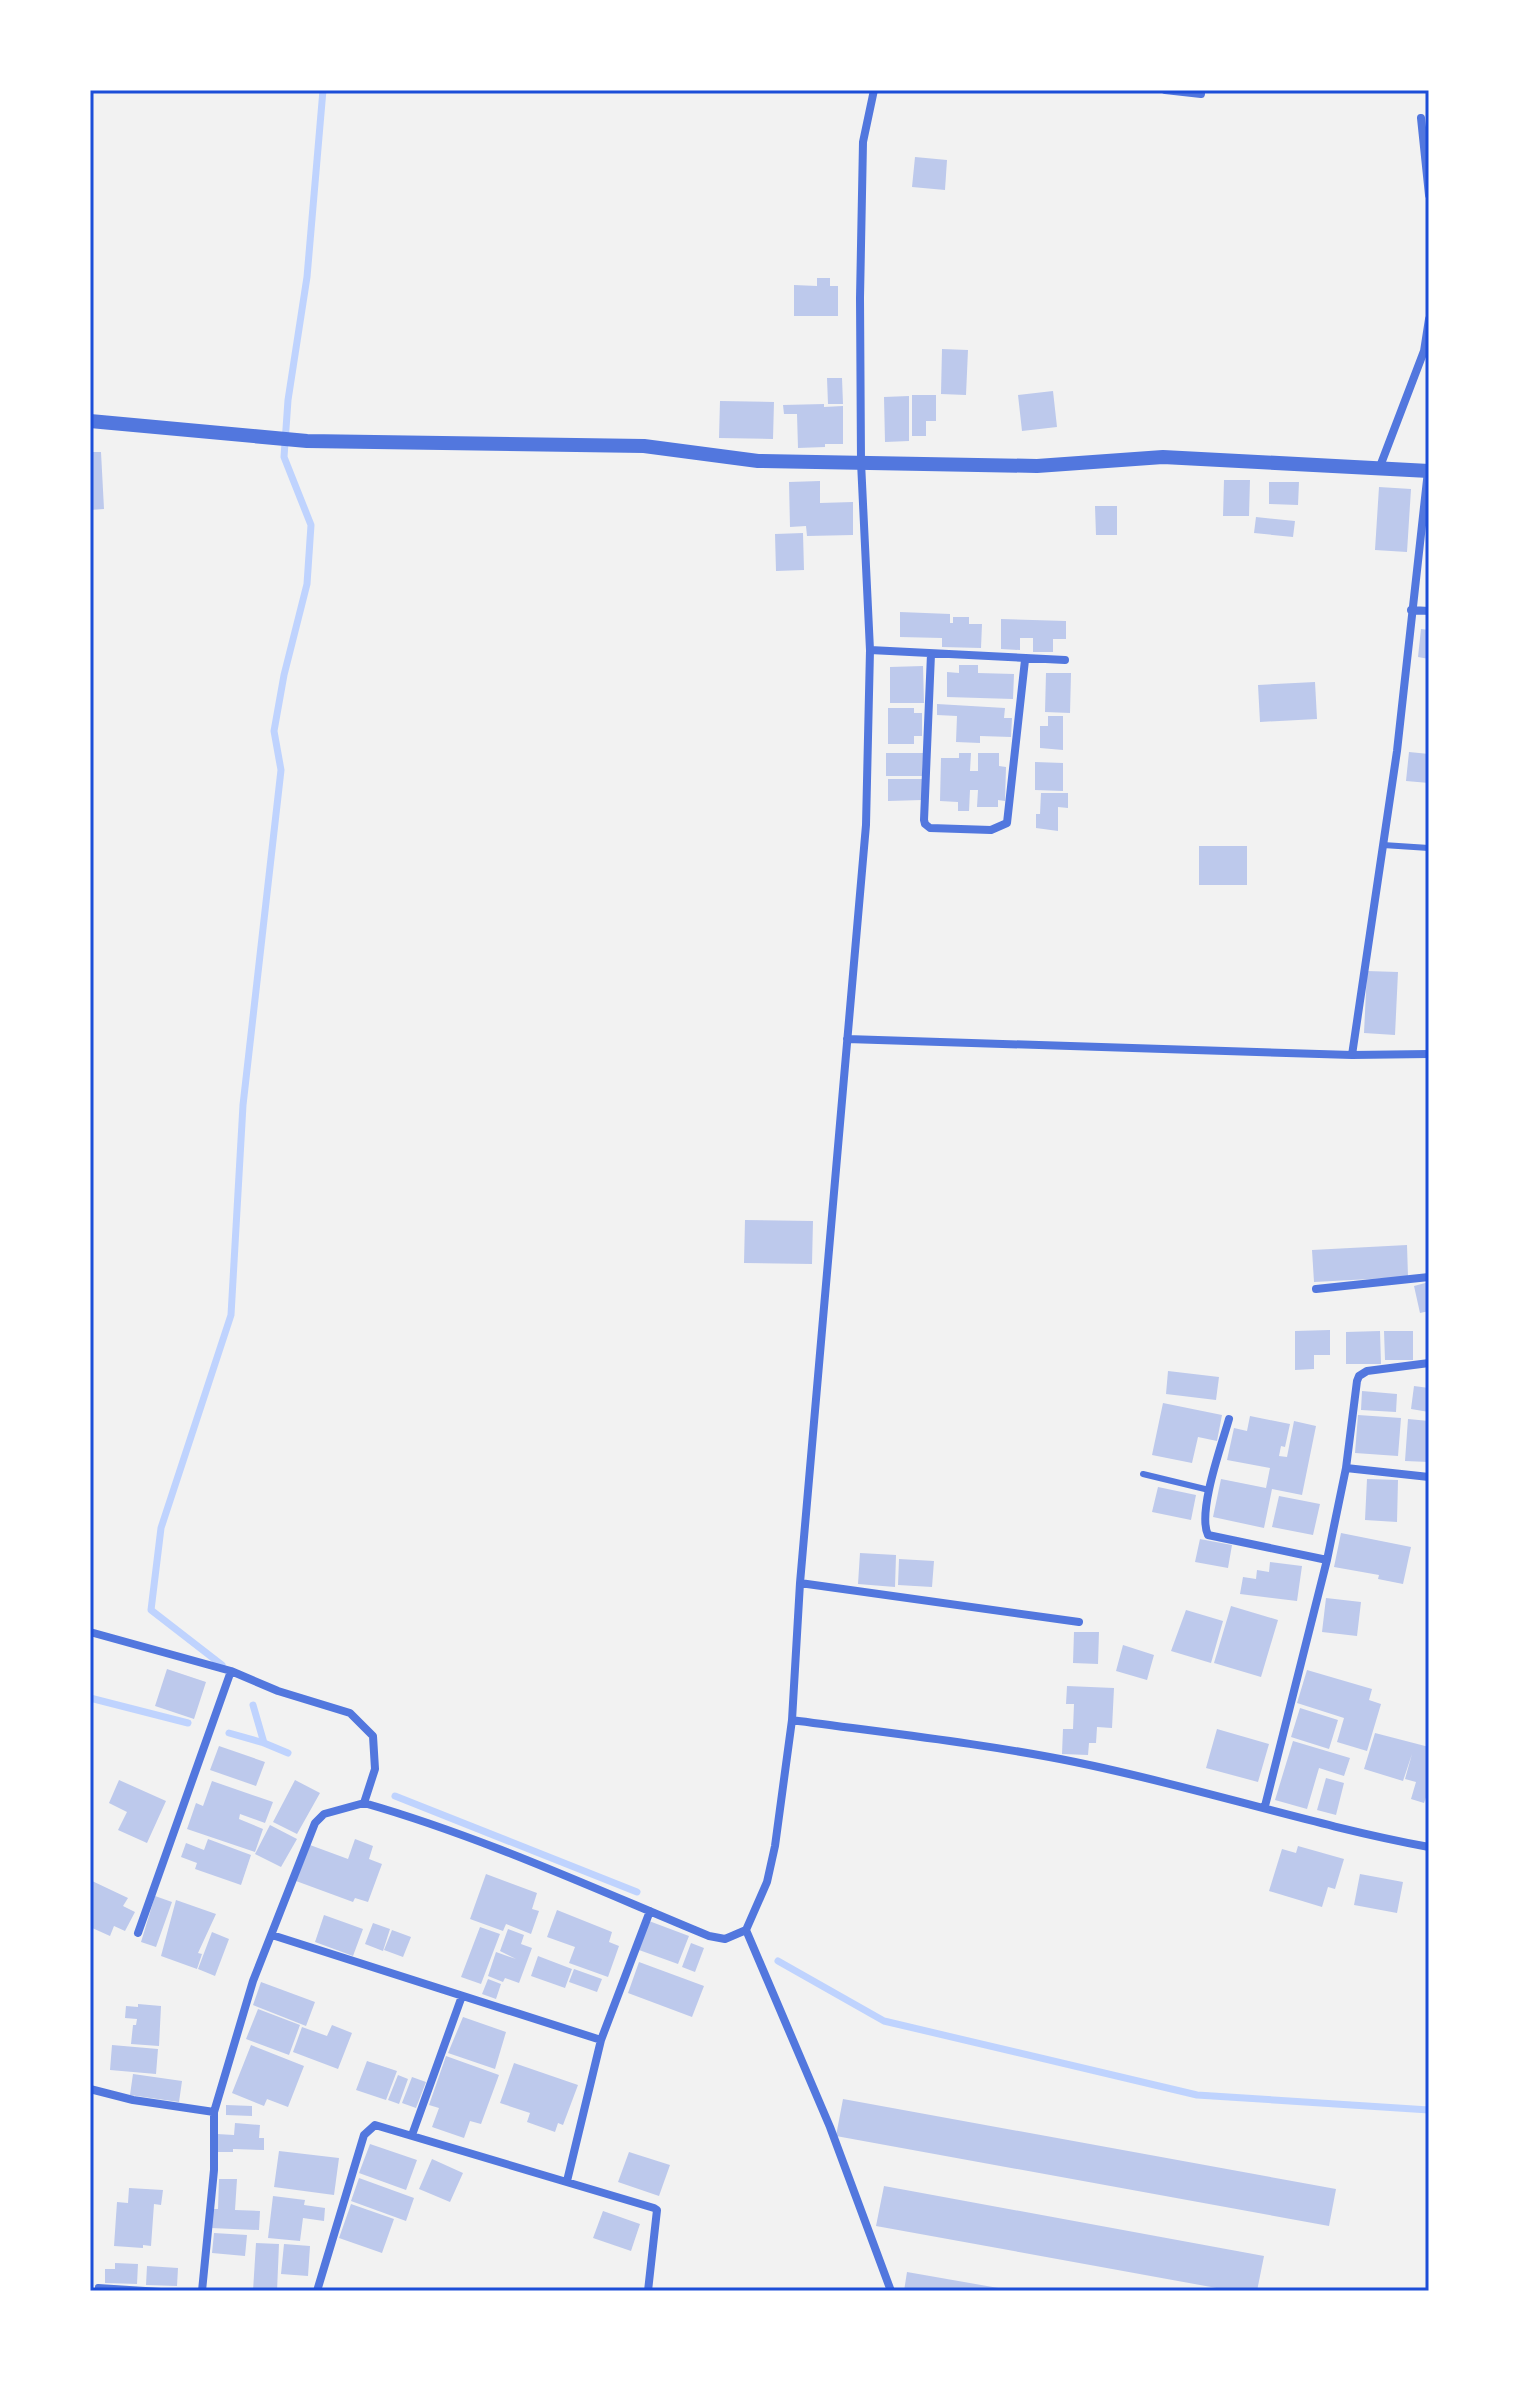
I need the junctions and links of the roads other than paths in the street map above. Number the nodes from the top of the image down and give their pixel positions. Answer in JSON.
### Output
{"nodes":[{"id":1,"x":874,"y":90,"type":"edge"},
{"id":2,"x":1165,"y":90,"type":"edge"},
{"id":3,"x":1201,"y":94,"type":"dead end"},
{"id":4,"x":1421,"y":118,"type":"dead end"},
{"id":5,"x":1429,"y":195,"type":"edge"},
{"id":6,"x":1429,"y":319,"type":"edge"},
{"id":7,"x":90,"y":421,"type":"edge"},
{"id":8,"x":861,"y":462,"type":"junction"},
{"id":9,"x":1379,"y":469,"type":"junction"},
{"id":10,"x":1429,"y":471,"type":"edge"},
{"id":11,"x":1411,"y":610,"type":"junction"},
{"id":12,"x":1429,"y":611,"type":"edge"},
{"id":13,"x":870,"y":650,"type":"junction"},
{"id":14,"x":931,"y":654,"type":"junction"},
{"id":15,"x":1025,"y":660,"type":"junction"},
{"id":16,"x":1065,"y":660,"type":"dead end"},
{"id":17,"x":1383,"y":845,"type":"junction"},
{"id":18,"x":1429,"y":848,"type":"edge"},
{"id":19,"x":847,"y":1039,"type":"junction"},
{"id":20,"x":1429,"y":1054,"type":"edge"},
{"id":21,"x":1352,"y":1055,"type":"junction"},
{"id":22,"x":1429,"y":1277,"type":"edge"},
{"id":23,"x":1316,"y":1289,"type":"dead end"},
{"id":24,"x":1429,"y":1363,"type":"edge"},
{"id":25,"x":1229,"y":1419,"type":"dead end"},
{"id":26,"x":1346,"y":1468,"type":"junction"},
{"id":27,"x":1143,"y":1474,"type":"dead end"},
{"id":28,"x":1429,"y":1477,"type":"edge"},
{"id":29,"x":1209,"y":1490,"type":"junction"},
{"id":30,"x":1327,"y":1560,"type":"junction"},
{"id":31,"x":800,"y":1583,"type":"junction"},
{"id":32,"x":1079,"y":1622,"type":"dead end"},
{"id":33,"x":90,"y":1632,"type":"edge"},
{"id":34,"x":231,"y":1671,"type":"junction"},
{"id":35,"x":792,"y":1720,"type":"junction"},
{"id":36,"x":364,"y":1803,"type":"junction"},
{"id":37,"x":1265,"y":1806,"type":"junction"},
{"id":38,"x":1429,"y":1847,"type":"edge"},
{"id":39,"x":650,"y":1911,"type":"junction"},
{"id":40,"x":746,"y":1930,"type":"junction"},
{"id":41,"x":138,"y":1933,"type":"dead end"},
{"id":42,"x":272,"y":1935,"type":"junction"},
{"id":43,"x":462,"y":1996,"type":"junction"},
{"id":44,"x":601,"y":2040,"type":"junction"},
{"id":45,"x":90,"y":2089,"type":"edge"},
{"id":46,"x":214,"y":2112,"type":"junction"},
{"id":47,"x":412,"y":2135,"type":"junction"},
{"id":48,"x":567,"y":2181,"type":"junction"},
{"id":49,"x":98,"y":2287,"type":"dead end"},
{"id":50,"x":161,"y":2291,"type":"edge"},
{"id":51,"x":204,"y":2291,"type":"edge"},
{"id":52,"x":317,"y":2291,"type":"edge"},
{"id":53,"x":648,"y":2291,"type":"edge"},
{"id":54,"x":891,"y":2291,"type":"edge"}],
"edges":[{"from":1,"to":8,"type":"street"},
{"from":2,"to":3,"type":"street"},
{"from":4,"to":5,"type":"street"},
{"from":6,"to":9,"type":"street"},
{"from":7,"to":8,"type":"street"},
{"from":8,"to":9,"type":"street"},
{"from":8,"to":13,"type":"street"},
{"from":9,"to":10,"type":"street"},
{"from":10,"to":11,"type":"street"},
{"from":11,"to":12,"type":"street"},
{"from":11,"to":17,"type":"street"},
{"from":13,"to":14,"type":"street"},
{"from":13,"to":19,"type":"street"},
{"from":14,"to":15,"type":"street"},
{"from":14,"to":15,"type":"street"},
{"from":15,"to":16,"type":"street"},
{"from":17,"to":18,"type":"lane"},
{"from":17,"to":21,"type":"street"},
{"from":19,"to":21,"type":"street"},
{"from":19,"to":31,"type":"street"},
{"from":20,"to":21,"type":"street"},
{"from":22,"to":23,"type":"street"},
{"from":24,"to":26,"type":"street"},
{"from":25,"to":29,"type":"street"},
{"from":26,"to":28,"type":"street"},
{"from":26,"to":30,"type":"street"},
{"from":27,"to":29,"type":"lane"},
{"from":29,"to":30,"type":"street"},
{"from":30,"to":37,"type":"street"},
{"from":31,"to":32,"type":"street"},
{"from":31,"to":35,"type":"street"},
{"from":33,"to":34,"type":"street"},
{"from":34,"to":36,"type":"street"},
{"from":34,"to":41,"type":"street"},
{"from":35,"to":37,"type":"street"},
{"from":35,"to":40,"type":"street"},
{"from":36,"to":39,"type":"street"},
{"from":36,"to":42,"type":"street"},
{"from":37,"to":38,"type":"street"},
{"from":39,"to":40,"type":"street"},
{"from":39,"to":44,"type":"street"},
{"from":40,"to":54,"type":"street"},
{"from":42,"to":43,"type":"street"},
{"from":42,"to":46,"type":"street"},
{"from":43,"to":44,"type":"street"},
{"from":43,"to":47,"type":"street"},
{"from":44,"to":48,"type":"street"},
{"from":45,"to":46,"type":"street"},
{"from":46,"to":51,"type":"street"},
{"from":47,"to":48,"type":"street"},
{"from":47,"to":52,"type":"street"},
{"from":48,"to":53,"type":"street"},
{"from":49,"to":50,"type":"lane"}]}
